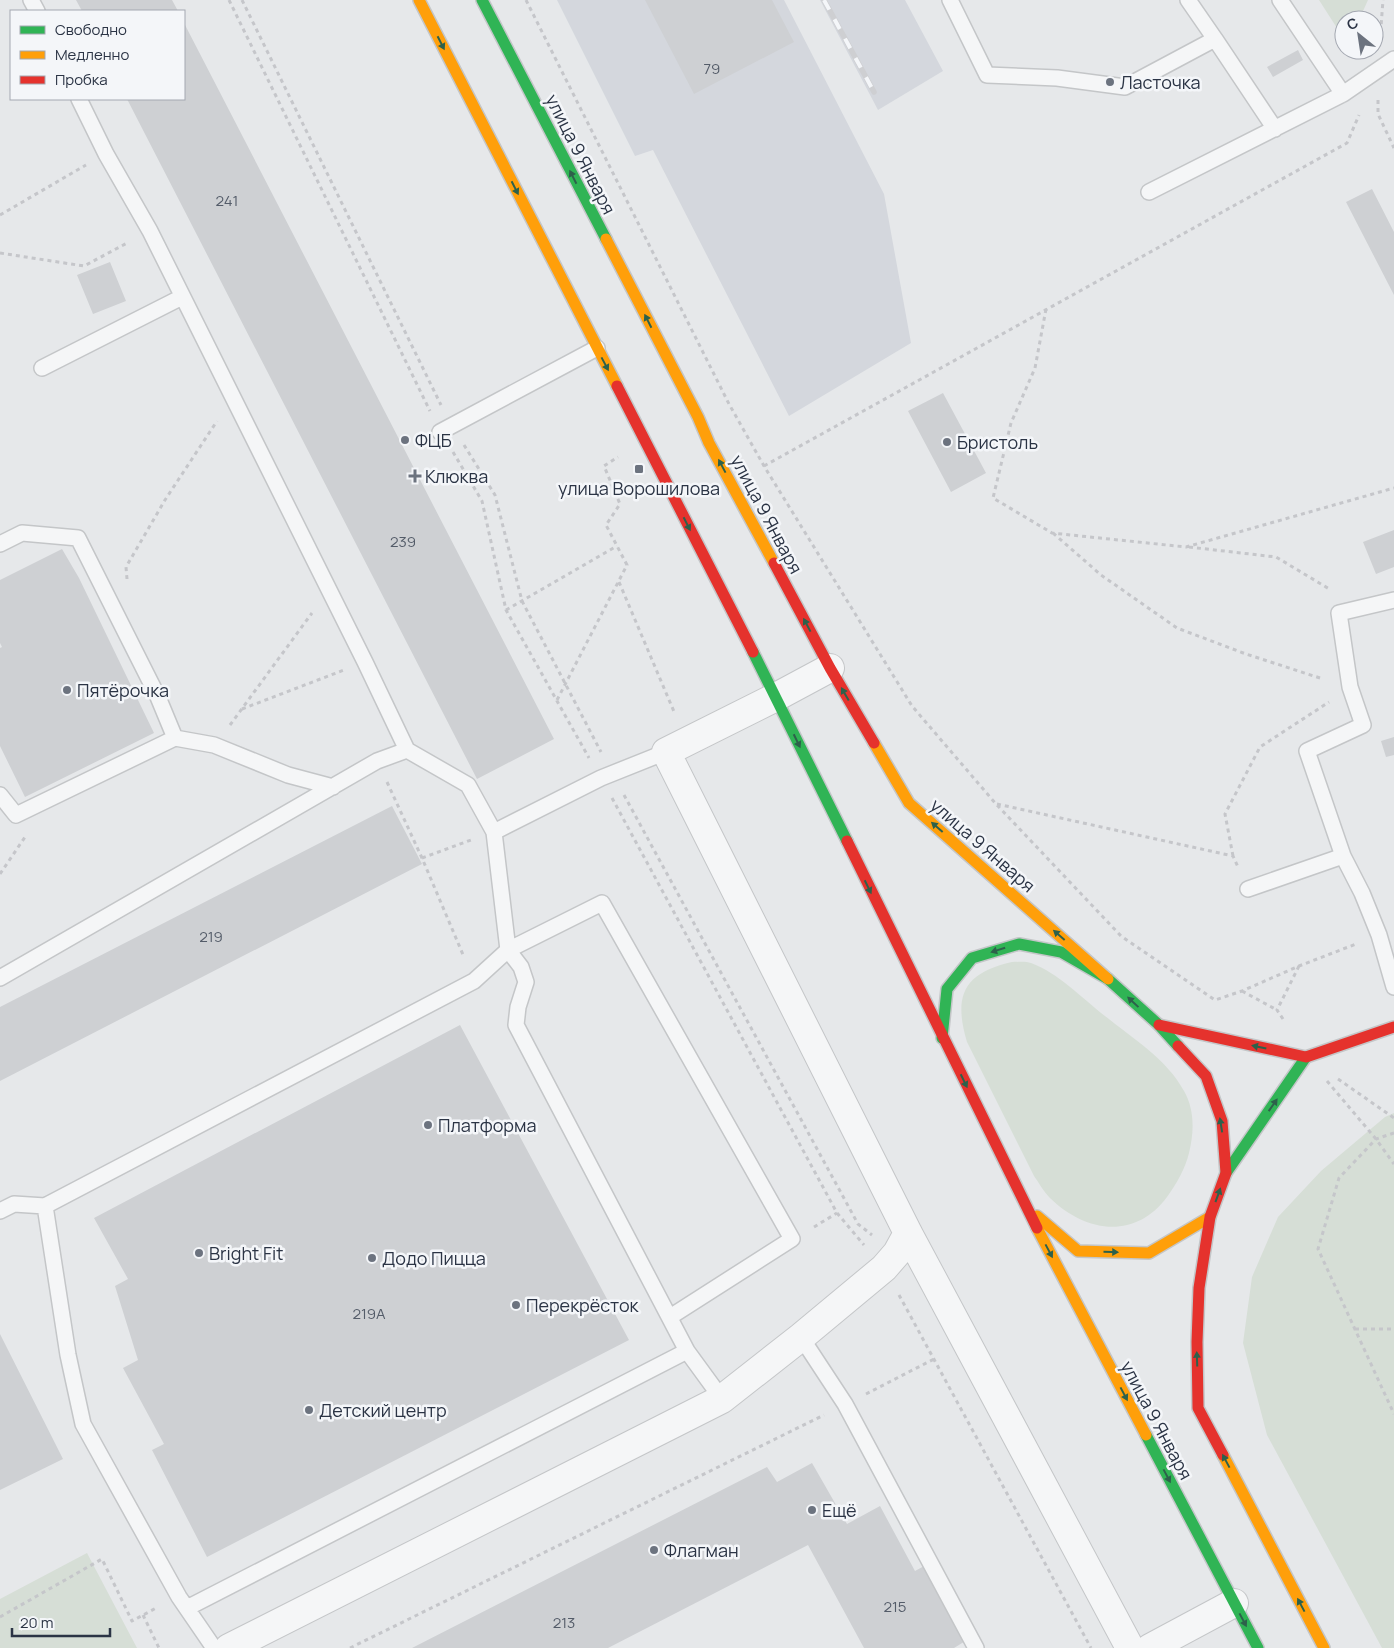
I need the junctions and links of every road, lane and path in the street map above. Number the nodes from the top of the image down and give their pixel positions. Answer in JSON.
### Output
{"nodes":[{"id":1,"x":229,"y":0,"type":"edge"},
{"id":2,"x":242,"y":0,"type":"edge"},
{"id":3,"x":419,"y":0,"type":"edge"},
{"id":4,"x":482,"y":0,"type":"edge"},
{"id":5,"x":526,"y":0,"type":"edge"},
{"id":6,"x":950,"y":0,"type":"edge"},
{"id":7,"x":1188,"y":0,"type":"edge"},
{"id":8,"x":1280,"y":0,"type":"edge"},
{"id":9,"x":1383,"y":0,"type":"edge"},
{"id":10,"x":1215,"y":39,"type":"junction"},
{"id":11,"x":1394,"y":59,"type":"edge"},
{"id":12,"x":1378,"y":69,"type":"junction"},
{"id":13,"x":1343,"y":94,"type":"junction"},
{"id":14,"x":79,"y":100,"type":"edge"},
{"id":15,"x":1275,"y":129,"type":"junction"},
{"id":16,"x":1394,"y":148,"type":"edge"},
{"id":17,"x":106,"y":154,"type":"junction"},
{"id":18,"x":1150,"y":192,"type":"dead end"},
{"id":19,"x":0,"y":215,"type":"edge"},
{"id":20,"x":150,"y":231,"type":"junction"},
{"id":21,"x":0,"y":253,"type":"edge"},
{"id":22,"x":182,"y":297,"type":"junction"},
{"id":23,"x":1046,"y":308,"type":"junction"},
{"id":24,"x":597,"y":348,"type":"junction"},
{"id":25,"x":42,"y":368,"type":"dead end"},
{"id":26,"x":232,"y":398,"type":"junction"},
{"id":27,"x":446,"y":429,"type":"junction"},
{"id":28,"x":764,"y":466,"type":"junction"},
{"id":29,"x":1394,"y":488,"type":"edge"},
{"id":30,"x":1052,"y":533,"type":"junction"},
{"id":31,"x":0,"y":544,"type":"edge"},
{"id":32,"x":1186,"y":547,"type":"junction"},
{"id":33,"x":618,"y":582,"type":"junction"},
{"id":34,"x":128,"y":586,"type":"dead end"},
{"id":35,"x":329,"y":591,"type":"junction"},
{"id":36,"x":1394,"y":600,"type":"edge"},
{"id":37,"x":522,"y":601,"type":"junction"},
{"id":38,"x":1361,"y":608,"type":"junction"},
{"id":39,"x":506,"y":610,"type":"junction"},
{"id":40,"x":365,"y":662,"type":"junction"},
{"id":41,"x":830,"y":668,"type":"junction"},
{"id":42,"x":565,"y":685,"type":"junction"},
{"id":43,"x":1350,"y":687,"type":"junction"},
{"id":44,"x":776,"y":697,"type":"junction"},
{"id":45,"x":557,"y":700,"type":"junction"},
{"id":46,"x":242,"y":709,"type":"junction"},
{"id":47,"x":174,"y":738,"type":"junction"},
{"id":48,"x":214,"y":745,"type":"junction"},
{"id":49,"x":676,"y":747,"type":"junction"},
{"id":50,"x":407,"y":750,"type":"junction"},
{"id":51,"x":378,"y":761,"type":"junction"},
{"id":52,"x":607,"y":776,"type":"junction"},
{"id":53,"x":333,"y":787,"type":"junction"},
{"id":54,"x":0,"y":795,"type":"edge"},
{"id":55,"x":996,"y":804,"type":"junction"},
{"id":56,"x":494,"y":832,"type":"junction"},
{"id":57,"x":1233,"y":856,"type":"junction"},
{"id":58,"x":1343,"y":856,"type":"junction"},
{"id":59,"x":422,"y":858,"type":"junction"},
{"id":60,"x":1248,"y":889,"type":"joint"},
{"id":61,"x":1379,"y":935,"type":"junction"},
{"id":62,"x":508,"y":950,"type":"junction"},
{"id":63,"x":0,"y":978,"type":"edge"},
{"id":64,"x":1108,"y":979,"type":"junction"},
{"id":65,"x":474,"y":981,"type":"junction"},
{"id":66,"x":1394,"y":987,"type":"edge"},
{"id":67,"x":1242,"y":991,"type":"junction"},
{"id":68,"x":1277,"y":1010,"type":"dead end"},
{"id":69,"x":1159,"y":1025,"type":"junction"},
{"id":70,"x":1394,"y":1027,"type":"edge"},
{"id":71,"x":942,"y":1038,"type":"junction"},
{"id":72,"x":1306,"y":1057,"type":"junction"},
{"id":73,"x":1394,"y":1118,"type":"edge"},
{"id":74,"x":1394,"y":1133,"type":"edge"},
{"id":75,"x":1226,"y":1173,"type":"junction"},
{"id":76,"x":45,"y":1206,"type":"junction"},
{"id":77,"x":1026,"y":1208,"type":"junction"},
{"id":78,"x":0,"y":1211,"type":"edge"},
{"id":79,"x":1210,"y":1217,"type":"junction"},
{"id":80,"x":896,"y":1251,"type":"junction"},
{"id":81,"x":670,"y":1317,"type":"junction"},
{"id":82,"x":1394,"y":1328,"type":"edge"},
{"id":83,"x":1355,"y":1330,"type":"junction"},
{"id":84,"x":802,"y":1337,"type":"junction"},
{"id":85,"x":687,"y":1351,"type":"junction"},
{"id":86,"x":934,"y":1359,"type":"junction"},
{"id":87,"x":722,"y":1399,"type":"junction"},
{"id":88,"x":845,"y":1404,"type":"junction"},
{"id":89,"x":1394,"y":1414,"type":"edge"},
{"id":90,"x":183,"y":1602,"type":"junction"},
{"id":91,"x":1234,"y":1603,"type":"junction"},
{"id":92,"x":143,"y":1615,"type":"junction"},
{"id":93,"x":0,"y":1617,"type":"edge"},
{"id":94,"x":159,"y":1648,"type":"edge"},
{"id":95,"x":214,"y":1648,"type":"edge"},
{"id":96,"x":229,"y":1648,"type":"edge"},
{"id":97,"x":350,"y":1648,"type":"edge"},
{"id":98,"x":976,"y":1648,"type":"edge"},
{"id":99,"x":1091,"y":1648,"type":"edge"},
{"id":100,"x":1130,"y":1648,"type":"edge"},
{"id":101,"x":1150,"y":1648,"type":"edge"},
{"id":102,"x":1258,"y":1648,"type":"edge"},
{"id":103,"x":1324,"y":1648,"type":"edge"}],
"edges":[{"from":1,"to":27,"type":"path"},
{"from":2,"to":27,"type":"path"},
{"from":3,"to":24,"type":"main road","one_way":true},
{"from":41,"to":4,"type":"main road","name":"улица 9 Января","one_way":true},
{"from":5,"to":28,"type":"path"},
{"from":6,"to":10,"type":"lane"},
{"from":7,"to":10,"type":"lane"},
{"from":8,"to":13,"type":"lane"},
{"from":9,"to":12,"type":"path"},
{"from":10,"to":15,"type":"lane"},
{"from":11,"to":12,"type":"lane"},
{"from":12,"to":13,"type":"lane"},
{"from":12,"to":16,"type":"path"},
{"from":12,"to":23,"type":"path"},
{"from":13,"to":15,"type":"lane"},
{"from":14,"to":17,"type":"lane"},
{"from":15,"to":18,"type":"lane"},
{"from":17,"to":19,"type":"path"},
{"from":17,"to":20,"type":"lane"},
{"from":20,"to":21,"type":"path"},
{"from":20,"to":22,"type":"lane"},
{"from":22,"to":25,"type":"lane"},
{"from":22,"to":26,"type":"lane"},
{"from":23,"to":28,"type":"path"},
{"from":23,"to":30,"type":"path"},
{"from":24,"to":27,"type":"lane"},
{"from":24,"to":44,"type":"main road","one_way":true},
{"from":26,"to":34,"type":"path"},
{"from":26,"to":35,"type":"lane"},
{"from":27,"to":37,"type":"path"},
{"from":27,"to":39,"type":"path"},
{"from":28,"to":55,"type":"path"},
{"from":29,"to":32,"type":"path"},
{"from":30,"to":32,"type":"path"},
{"from":30,"to":43,"type":"path"},
{"from":31,"to":47,"type":"lane"},
{"from":32,"to":38,"type":"path"},
{"from":33,"to":37,"type":"path"},
{"from":33,"to":42,"type":"path"},
{"from":33,"to":49,"type":"path"},
{"from":35,"to":40,"type":"lane"},
{"from":35,"to":46,"type":"path"},
{"from":36,"to":38,"type":"lane"},
{"from":37,"to":39,"type":"path"},
{"from":37,"to":42,"type":"path"},
{"from":38,"to":43,"type":"lane"},
{"from":39,"to":45,"type":"path"},
{"from":40,"to":46,"type":"path"},
{"from":40,"to":50,"type":"lane"},
{"from":41,"to":44,"type":"street"},
{"from":64,"to":41,"type":"main road","name":"улица 9 Января","one_way":true},
{"from":42,"to":45,"type":"path"},
{"from":42,"to":52,"type":"path"},
{"from":43,"to":57,"type":"path"},
{"from":43,"to":58,"type":"lane"},
{"from":44,"to":49,"type":"street"},
{"from":44,"to":71,"type":"main road","one_way":true},
{"from":45,"to":52,"type":"path"},
{"from":46,"to":48,"type":"path"},
{"from":47,"to":48,"type":"lane"},
{"from":47,"to":54,"type":"lane"},
{"from":48,"to":53,"type":"lane"},
{"from":49,"to":52,"type":"lane"},
{"from":49,"to":80,"type":"street"},
{"from":50,"to":51,"type":"lane"},
{"from":50,"to":56,"type":"lane"},
{"from":51,"to":53,"type":"lane"},
{"from":51,"to":59,"type":"path"},
{"from":52,"to":56,"type":"lane"},
{"from":52,"to":80,"type":"path"},
{"from":52,"to":80,"type":"path"},
{"from":53,"to":63,"type":"lane"},
{"from":55,"to":57,"type":"path"},
{"from":55,"to":67,"type":"path"},
{"from":56,"to":59,"type":"path"},
{"from":56,"to":62,"type":"lane"},
{"from":57,"to":60,"type":"path"},
{"from":58,"to":60,"type":"lane"},
{"from":58,"to":61,"type":"lane"},
{"from":59,"to":65,"type":"path"},
{"from":61,"to":66,"type":"lane"},
{"from":61,"to":67,"type":"path"},
{"from":62,"to":65,"type":"lane"},
{"from":62,"to":81,"type":"lane"},
{"from":62,"to":81,"type":"lane"},
{"from":69,"to":64,"type":"main road","one_way":true},
{"from":64,"to":71,"type":"main road","one_way":true},
{"from":65,"to":76,"type":"lane"},
{"from":67,"to":68,"type":"path"},
{"from":72,"to":69,"type":"main road","one_way":true},
{"from":75,"to":69,"type":"main road","one_way":true},
{"from":70,"to":72,"type":"main road"},
{"from":71,"to":77,"type":"main road","name":"улица 9 Января","one_way":true},
{"from":72,"to":73,"type":"path"},
{"from":75,"to":72,"type":"main road","one_way":true},
{"from":74,"to":83,"type":"path"},
{"from":79,"to":75,"type":"main road","one_way":true},
{"from":76,"to":78,"type":"lane"},
{"from":76,"to":90,"type":"lane"},
{"from":77,"to":79,"type":"main road","one_way":true},
{"from":77,"to":91,"type":"main road","name":"улица 9 Января","one_way":true},
{"from":103,"to":79,"type":"main road","one_way":true},
{"from":80,"to":84,"type":"street"},
{"from":80,"to":86,"type":"path"},
{"from":80,"to":100,"type":"street"},
{"from":81,"to":85,"type":"lane"},
{"from":82,"to":83,"type":"path"},
{"from":83,"to":89,"type":"path"},
{"from":84,"to":87,"type":"street"},
{"from":84,"to":88,"type":"lane"},
{"from":85,"to":87,"type":"lane"},
{"from":85,"to":90,"type":"lane"},
{"from":86,"to":88,"type":"path"},
{"from":86,"to":99,"type":"path"},
{"from":87,"to":96,"type":"street"},
{"from":88,"to":97,"type":"path"},
{"from":88,"to":98,"type":"lane"},
{"from":90,"to":92,"type":"path"},
{"from":90,"to":95,"type":"lane"},
{"from":91,"to":101,"type":"street"},
{"from":91,"to":102,"type":"main road","name":"улица 9 Января","one_way":true},
{"from":92,"to":93,"type":"path"},
{"from":92,"to":94,"type":"path"}]}
